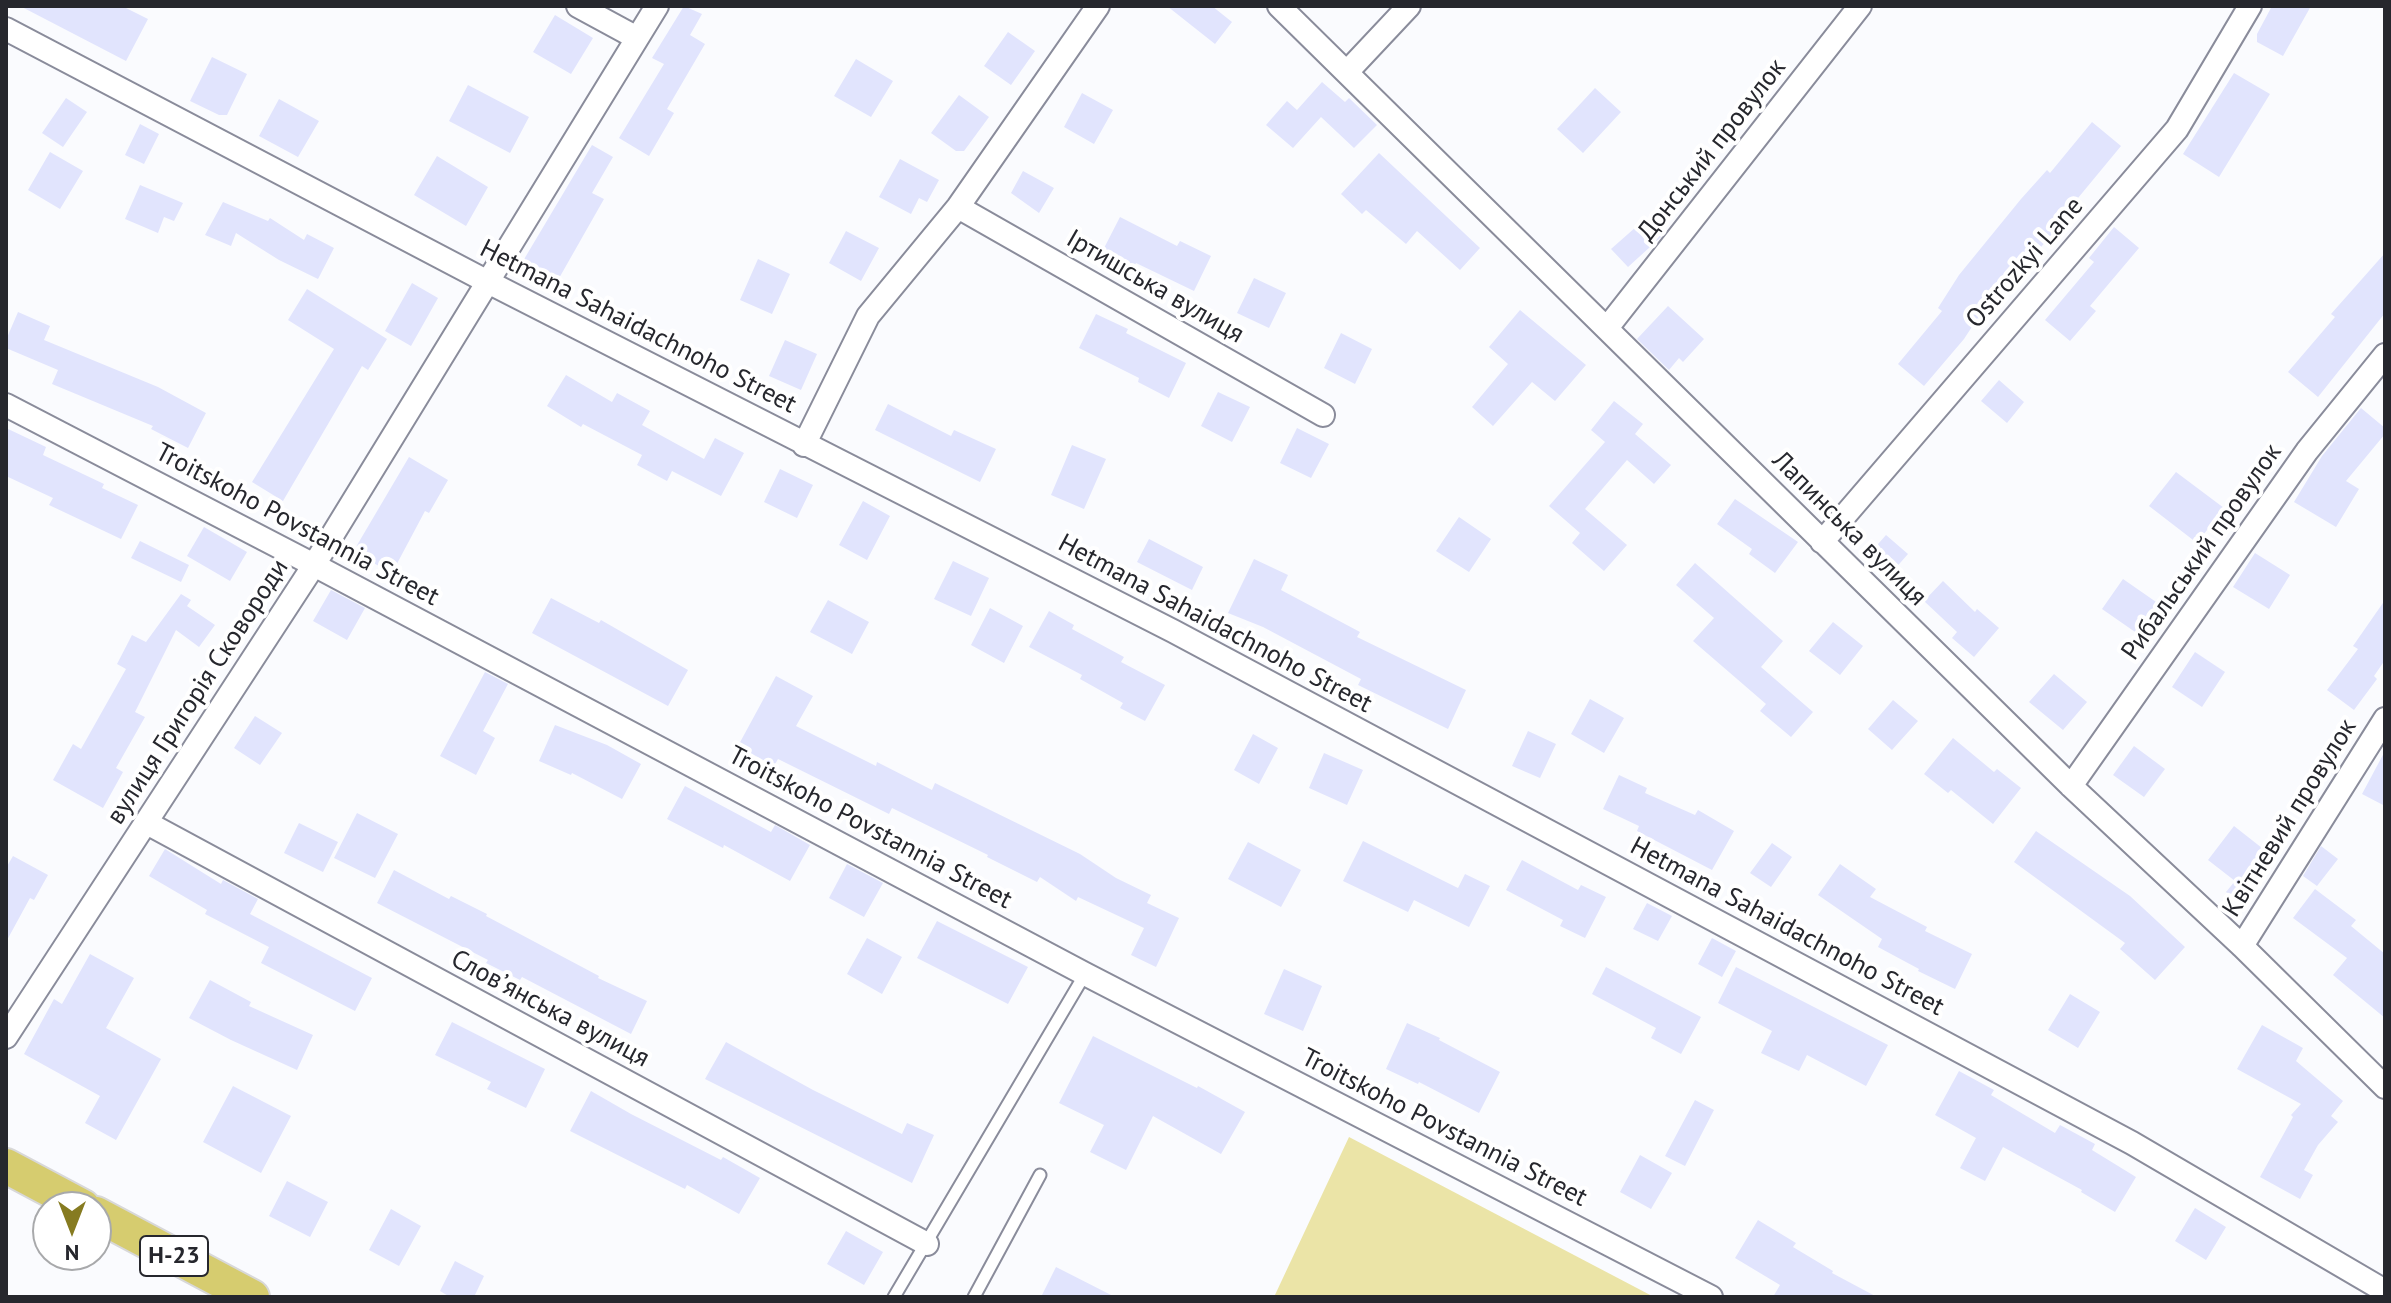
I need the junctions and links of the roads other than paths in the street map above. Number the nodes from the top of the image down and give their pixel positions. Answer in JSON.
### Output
{"nodes":[{"id":1,"x":578,"y":6,"type":"edge"},
{"id":2,"x":657,"y":6,"type":"edge"},
{"id":3,"x":1098,"y":6,"type":"edge"},
{"id":4,"x":1279,"y":6,"type":"edge"},
{"id":5,"x":1409,"y":6,"type":"edge"},
{"id":6,"x":1860,"y":6,"type":"edge"},
{"id":7,"x":2250,"y":6,"type":"edge"},
{"id":8,"x":6,"y":29,"type":"edge"},
{"id":9,"x":637,"y":38,"type":"junction"},
{"id":10,"x":1347,"y":72,"type":"junction"},
{"id":11,"x":958,"y":207,"type":"junction"},
{"id":12,"x":486,"y":281,"type":"junction"},
{"id":13,"x":1607,"y":328,"type":"junction"},
{"id":14,"x":2385,"y":355,"type":"edge"},
{"id":15,"x":6,"y":405,"type":"edge"},
{"id":16,"x":1323,"y":415,"type":"dead end"},
{"id":17,"x":804,"y":445,"type":"junction"},
{"id":18,"x":1822,"y":542,"type":"junction"},
{"id":19,"x":314,"y":565,"type":"junction"},
{"id":20,"x":2385,"y":719,"type":"edge"},
{"id":21,"x":2071,"y":786,"type":"junction"},
{"id":22,"x":147,"y":823,"type":"junction"},
{"id":23,"x":2242,"y":946,"type":"junction"},
{"id":24,"x":1085,"y":974,"type":"junction"},
{"id":25,"x":6,"y":1037,"type":"edge"},
{"id":26,"x":2383,"y":1079,"type":"edge"},
{"id":27,"x":6,"y":1166,"type":"edge"},
{"id":28,"x":1040,"y":1175,"type":"dead end"},
{"id":29,"x":53,"y":1191,"type":"edge"},
{"id":30,"x":112,"y":1223,"type":"edge"},
{"id":31,"x":927,"y":1244,"type":"junction"},
{"id":32,"x":2385,"y":1291,"type":"edge"},
{"id":33,"x":252,"y":1297,"type":"edge"},
{"id":34,"x":894,"y":1297,"type":"edge"},
{"id":35,"x":974,"y":1297,"type":"edge"},
{"id":36,"x":1711,"y":1297,"type":"edge"}],
"edges":[{"from":1,"to":9,"type":"street"},
{"from":2,"to":9,"type":"street","name":"вулиця Григорія Сковороди"},
{"from":3,"to":11,"type":"street"},
{"from":4,"to":10,"type":"street","name":"Лапинська вулиця"},
{"from":5,"to":10,"type":"street"},
{"from":6,"to":13,"type":"street","name":"Донський провулок"},
{"from":7,"to":18,"type":"street","name":"Ostrozkyi Lane"},
{"from":8,"to":12,"type":"street","name":"Hetmana Sahaidachnoho Street"},
{"from":9,"to":12,"type":"street","name":"вулиця Григорія Сковороди"},
{"from":10,"to":13,"type":"street","name":"Лапинська вулиця"},
{"from":11,"to":16,"type":"street","name":"Іртишська вулиця"},
{"from":11,"to":17,"type":"street"},
{"from":12,"to":17,"type":"street","name":"Hetmana Sahaidachnoho Street"},
{"from":12,"to":19,"type":"street","name":"вулиця Григорія Сковороди"},
{"from":13,"to":18,"type":"street","name":"Лапинська вулиця"},
{"from":14,"to":21,"type":"street","name":"Рибальський провулок"},
{"from":15,"to":19,"type":"street","name":"Troitskoho Povstannia Street"},
{"from":17,"to":32,"type":"street","name":"Hetmana Sahaidachnoho Street"},
{"from":18,"to":21,"type":"street","name":"Лапинська вулиця"},
{"from":19,"to":22,"type":"street","name":"вулиця Григорія Сковороди"},
{"from":19,"to":24,"type":"street","name":"Troitskoho Povstannia Street"},
{"from":20,"to":23,"type":"street","name":"Квітневий провулок"},
{"from":21,"to":23,"type":"street","name":"Лапинська вулиця"},
{"from":22,"to":25,"type":"street","name":"вулиця Григорія Сковороди"},
{"from":22,"to":31,"type":"street","name":"Словʼянська вулиця"},
{"from":23,"to":26,"type":"street","name":"Лапинська вулиця"},
{"from":24,"to":31,"type":"lane"},
{"from":24,"to":36,"type":"street","name":"Troitskoho Povstannia Street"},
{"from":27,"to":29,"type":"main road"},
{"from":28,"to":35,"type":"lane"},
{"from":30,"to":33,"type":"main road","number":"Н-23"},
{"from":31,"to":34,"type":"lane"}]}
